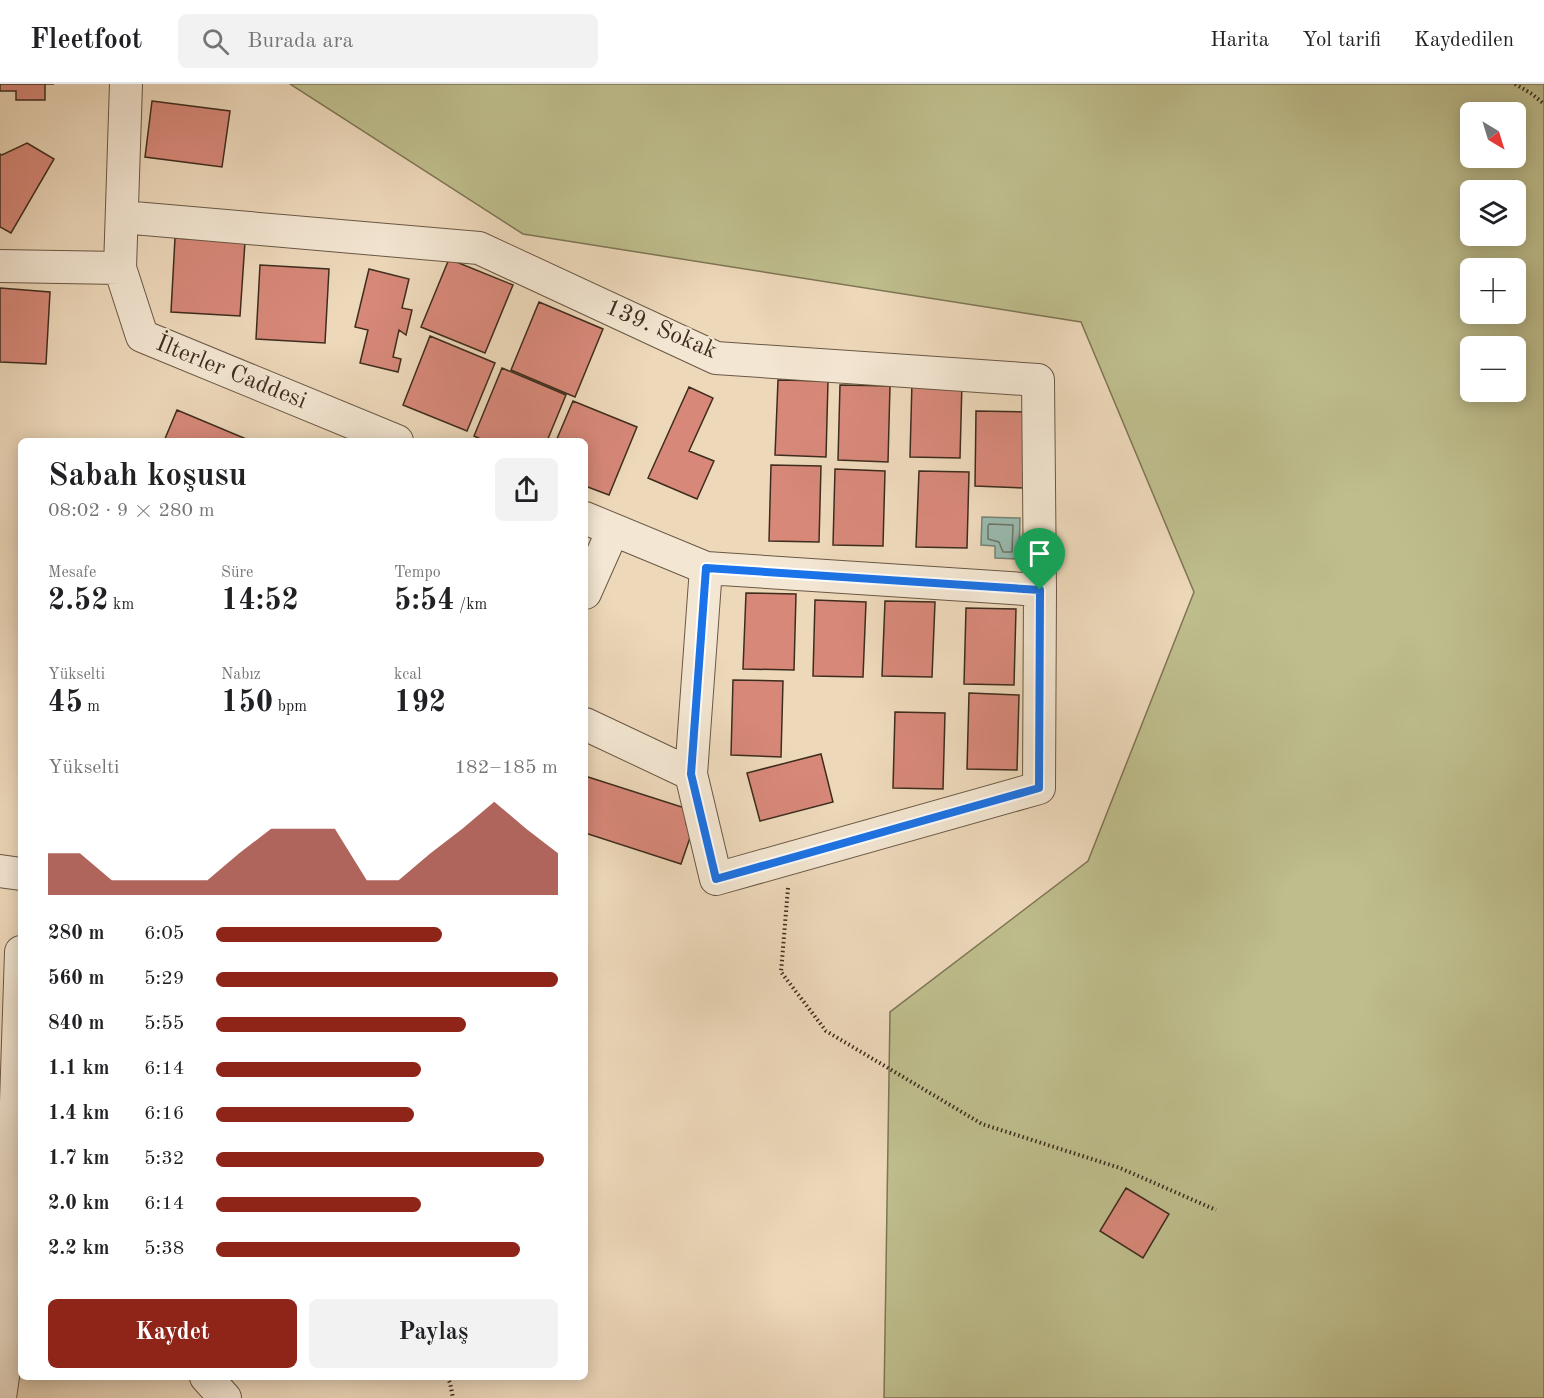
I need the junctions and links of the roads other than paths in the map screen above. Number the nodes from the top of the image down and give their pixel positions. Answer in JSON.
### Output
{"nodes":[{"id":1,"x":126,"y":84,"type":"edge"},
{"id":2,"x":122,"y":217,"type":"junction"},
{"id":3,"x":0,"y":266,"type":"edge"},
{"id":4,"x":120,"y":268,"type":"junction"},
{"id":5,"x":326,"y":412,"type":"junction"},
{"id":6,"x":353,"y":438,"type":"edge"},
{"id":7,"x":390,"y":438,"type":"edge"},
{"id":8,"x":599,"y":524,"type":"edge"},
{"id":9,"x":706,"y":568,"type":"junction"},
{"id":10,"x":588,"y":578,"type":"edge"},
{"id":11,"x":1040,"y":590,"type":"junction"},
{"id":12,"x":588,"y":725,"type":"edge"},
{"id":13,"x":691,"y":774,"type":"junction"},
{"id":14,"x":0,"y":871,"type":"edge"},
{"id":15,"x":18,"y":874,"type":"edge"},
{"id":16,"x":18,"y":1023,"type":"edge"},
{"id":17,"x":12,"y":1165,"type":"edge"},
{"id":18,"x":209,"y":1380,"type":"edge"},
{"id":19,"x":0,"y":1397,"type":"edge"},
{"id":20,"x":225,"y":1398,"type":"edge"}],
"edges":[{"from":1,"to":2,"type":"street"},
{"from":2,"to":4,"type":"street"},
{"from":2,"to":11,"type":"street","name":"139. Sokak"},
{"from":3,"to":4,"type":"street"},
{"from":4,"to":5,"type":"street","name":"İlterler Caddesi"},
{"from":5,"to":6,"type":"street"},
{"from":5,"to":7,"type":"street","name":"İlterler Caddesi"},
{"from":8,"to":9,"type":"street"},
{"from":8,"to":10,"type":"street"},
{"from":9,"to":11,"type":"street"},
{"from":9,"to":13,"type":"street"},
{"from":11,"to":13,"type":"street"},
{"from":12,"to":13,"type":"street"},
{"from":14,"to":15,"type":"street"},
{"from":16,"to":17,"type":"street"},
{"from":17,"to":19,"type":"street"},
{"from":18,"to":20,"type":"street"}]}
